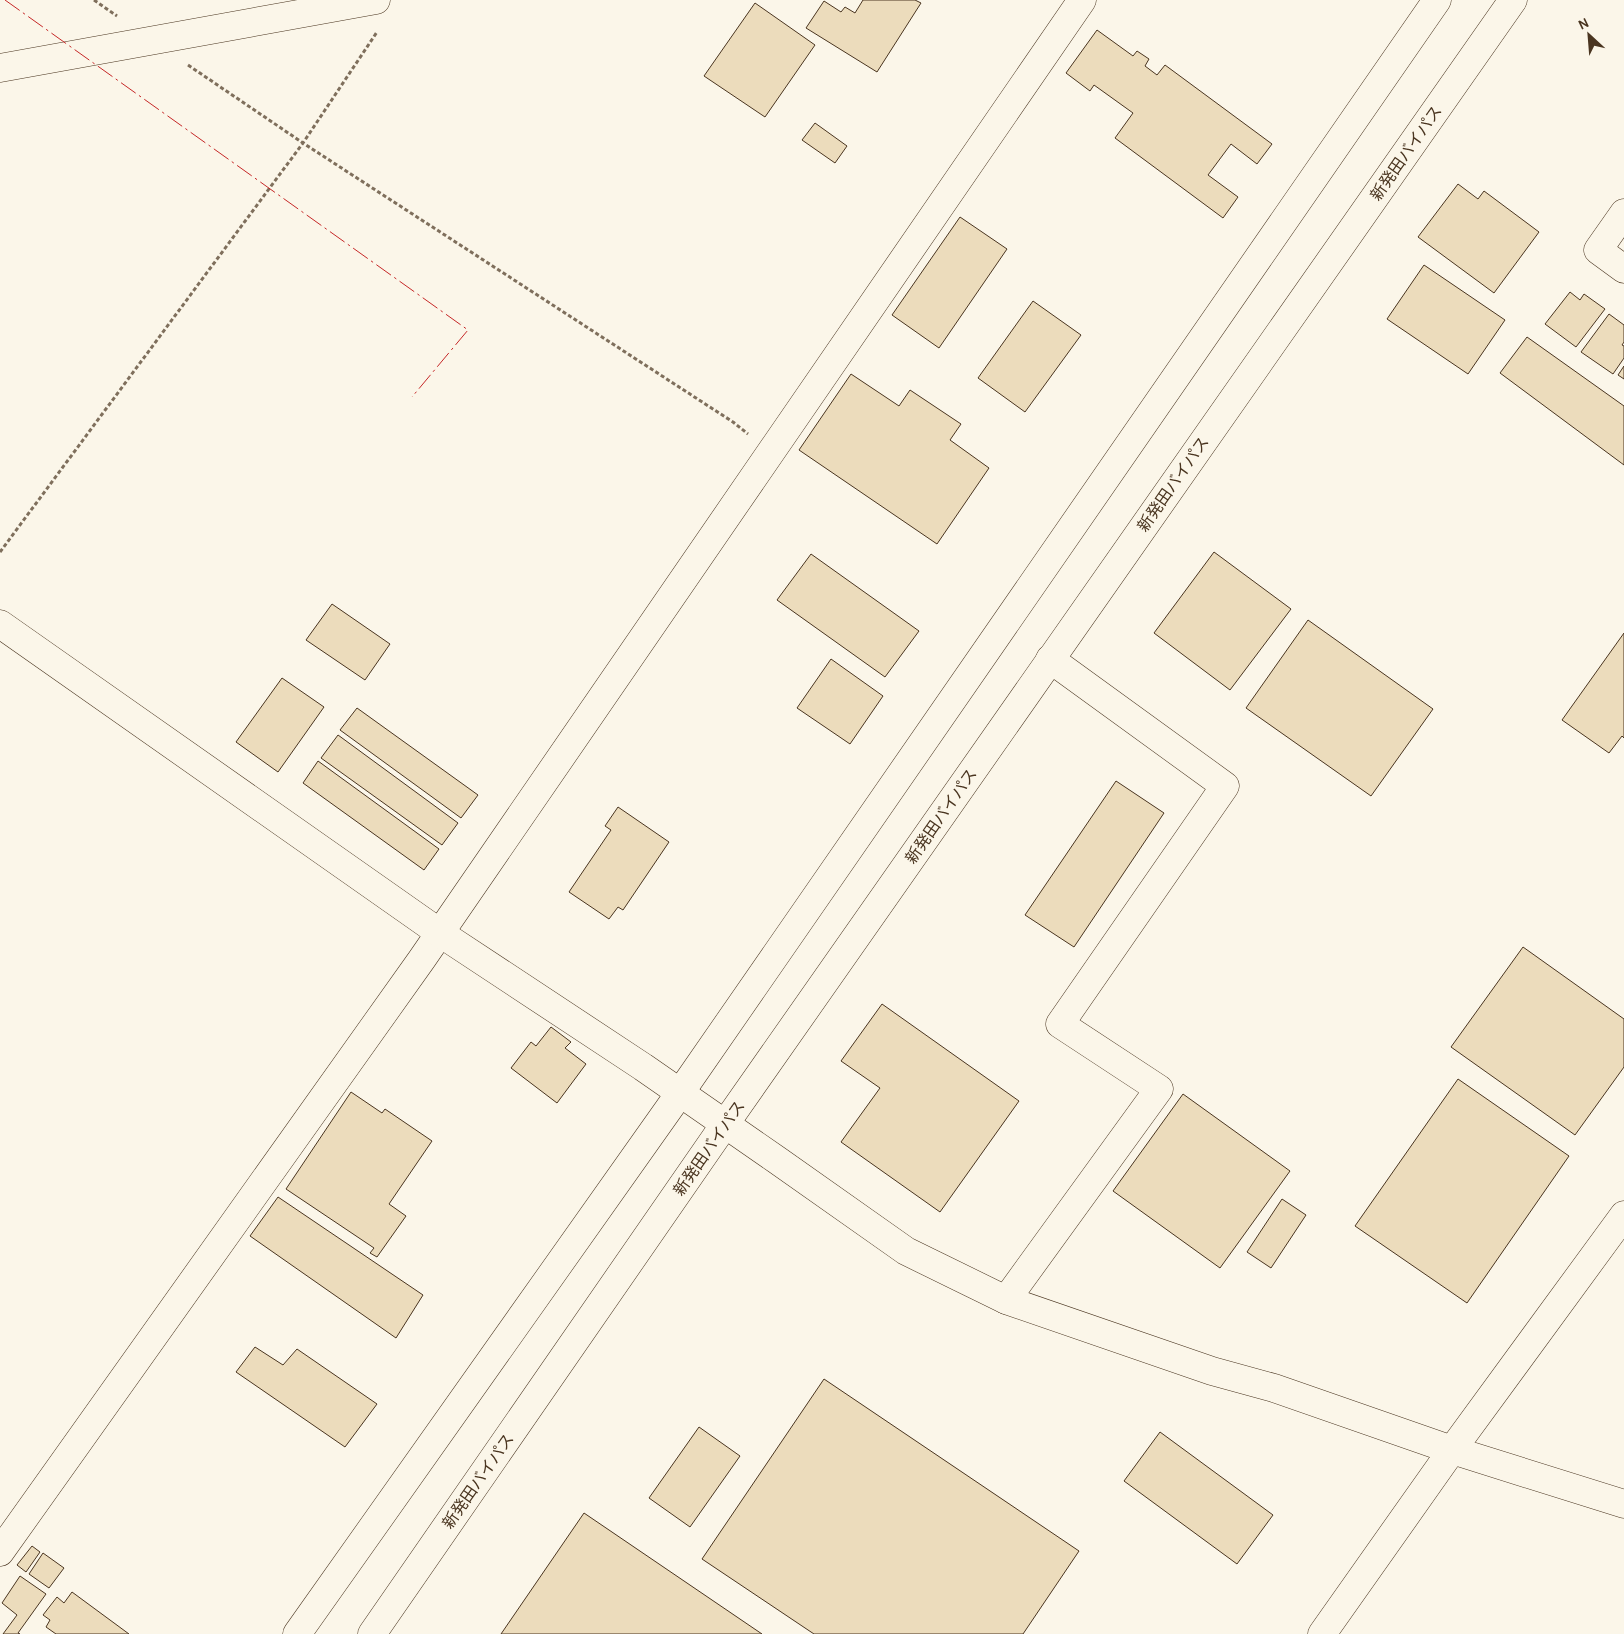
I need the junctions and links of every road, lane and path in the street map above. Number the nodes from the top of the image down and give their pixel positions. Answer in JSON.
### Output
{"nodes":[{"id":1,"x":94,"y":0,"type":"edge"},
{"id":2,"x":376,"y":0,"type":"edge"},
{"id":3,"x":1082,"y":0,"type":"edge"},
{"id":4,"x":1437,"y":0,"type":"edge"},
{"id":5,"x":1513,"y":0,"type":"edge"},
{"id":6,"x":377,"y":32,"type":"dead end"},
{"id":7,"x":152,"y":41,"type":"junction"},
{"id":8,"x":0,"y":68,"type":"edge"},
{"id":9,"x":303,"y":143,"type":"junction"},
{"id":10,"x":1624,"y":213,"type":"edge"},
{"id":11,"x":1624,"y":269,"type":"edge"},
{"id":12,"x":770,"y":452,"type":"junction"},
{"id":13,"x":0,"y":552,"type":"edge"},
{"id":14,"x":0,"y":624,"type":"edge"},
{"id":15,"x":1050,"y":659,"type":"junction"},
{"id":16,"x":440,"y":933,"type":"junction"},
{"id":17,"x":680,"y":1093,"type":"junction"},
{"id":18,"x":725,"y":1124,"type":"junction"},
{"id":19,"x":1622,"y":1220,"type":"edge"},
{"id":20,"x":1006,"y":1300,"type":"junction"},
{"id":21,"x":1452,"y":1450,"type":"junction"},
{"id":22,"x":1624,"y":1504,"type":"edge"},
{"id":23,"x":0,"y":1552,"type":"edge"},
{"id":24,"x":298,"y":1634,"type":"edge"},
{"id":25,"x":372,"y":1634,"type":"edge"},
{"id":26,"x":1322,"y":1634,"type":"edge"}],
"edges":[{"from":1,"to":7,"type":"path"},
{"from":2,"to":7,"type":"main road"},
{"from":3,"to":12,"type":"main road"},
{"from":4,"to":17,"type":"main road"},
{"from":5,"to":15,"type":"main road","name":"新発田バイパス"},
{"from":6,"to":9,"type":"path"},
{"from":7,"to":8,"type":"main road"},
{"from":7,"to":9,"type":"path"},
{"from":9,"to":12,"type":"path"},
{"from":9,"to":13,"type":"path"},
{"from":10,"to":11,"type":"main road"},
{"from":12,"to":16,"type":"main road"},
{"from":14,"to":16,"type":"main road"},
{"from":15,"to":18,"type":"main road","name":"新発田バイパス"},
{"from":15,"to":20,"type":"main road"},
{"from":16,"to":17,"type":"main road"},
{"from":16,"to":23,"type":"main road"},
{"from":17,"to":18,"type":"main road"},
{"from":17,"to":24,"type":"main road"},
{"from":18,"to":20,"type":"main road"},
{"from":18,"to":25,"type":"main road","name":"新発田バイパス"},
{"from":19,"to":21,"type":"main road"},
{"from":20,"to":21,"type":"main road"},
{"from":21,"to":22,"type":"main road"},
{"from":21,"to":26,"type":"main road"}]}
